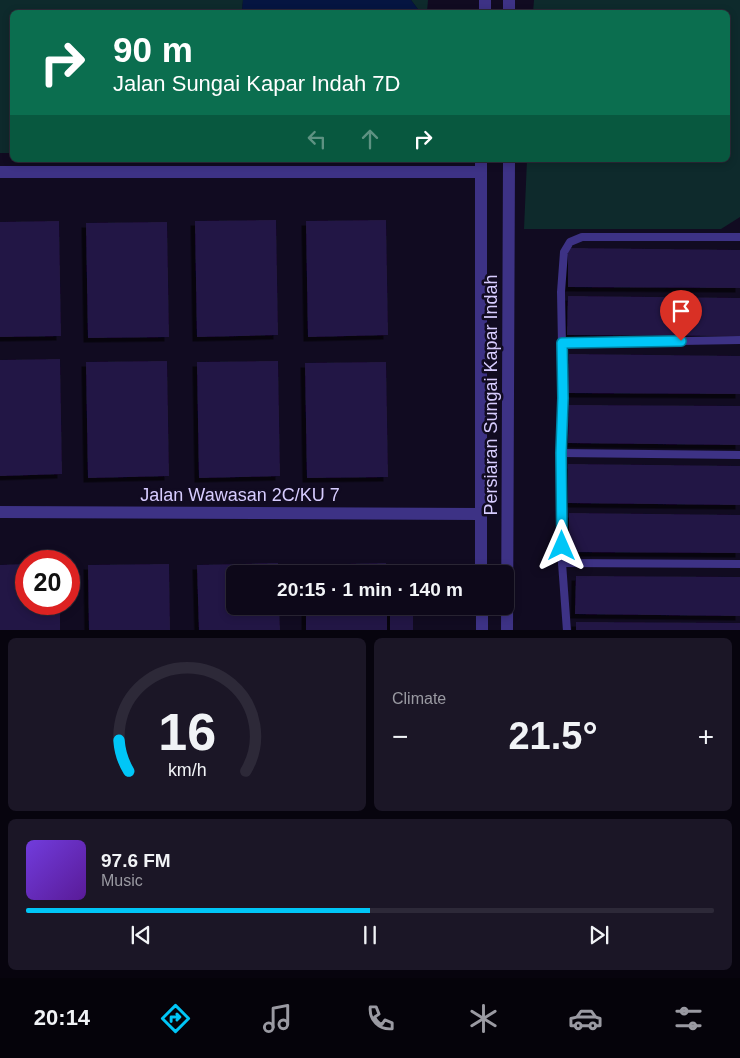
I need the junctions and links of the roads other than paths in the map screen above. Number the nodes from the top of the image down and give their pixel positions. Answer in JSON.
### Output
{"nodes":[{"id":1,"x":509,"y":162,"type":"edge"},
{"id":2,"x":480,"y":166,"type":"edge"},
{"id":3,"x":0,"y":172,"type":"edge"},
{"id":4,"x":740,"y":237,"type":"edge"},
{"id":5,"x":740,"y":340,"type":"edge"},
{"id":6,"x":562,"y":343,"type":"junction"},
{"id":7,"x":561,"y":453,"type":"junction"},
{"id":8,"x":740,"y":455,"type":"edge"},
{"id":9,"x":0,"y":512,"type":"edge"},
{"id":10,"x":481,"y":514,"type":"junction"},
{"id":11,"x":562,"y":564,"type":"junction"},
{"id":12,"x":740,"y":564,"type":"edge"},
{"id":13,"x":482,"y":565,"type":"edge"},
{"id":14,"x":482,"y":615,"type":"edge"},
{"id":15,"x":482,"y":630,"type":"edge"},
{"id":16,"x":508,"y":630,"type":"edge"},
{"id":17,"x":567,"y":630,"type":"edge"}],
"edges":[{"from":1,"to":16,"type":"street","name":"Persiaran Sungai Kapar Indah"},
{"from":2,"to":3,"type":"street"},
{"from":2,"to":10,"type":"street","name":"Persiaran Sungai Kapar Indah"},
{"from":4,"to":6,"type":"lane"},
{"from":5,"to":6,"type":"lane"},
{"from":6,"to":7,"type":"lane"},
{"from":7,"to":8,"type":"lane"},
{"from":7,"to":11,"type":"lane"},
{"from":9,"to":10,"type":"street","name":"Jalan Wawasan 2C/KU 7"},
{"from":10,"to":13,"type":"street","name":"Persiaran Sungai Kapar Indah"},
{"from":11,"to":12,"type":"lane"},
{"from":11,"to":17,"type":"lane"},
{"from":14,"to":15,"type":"street"}]}
